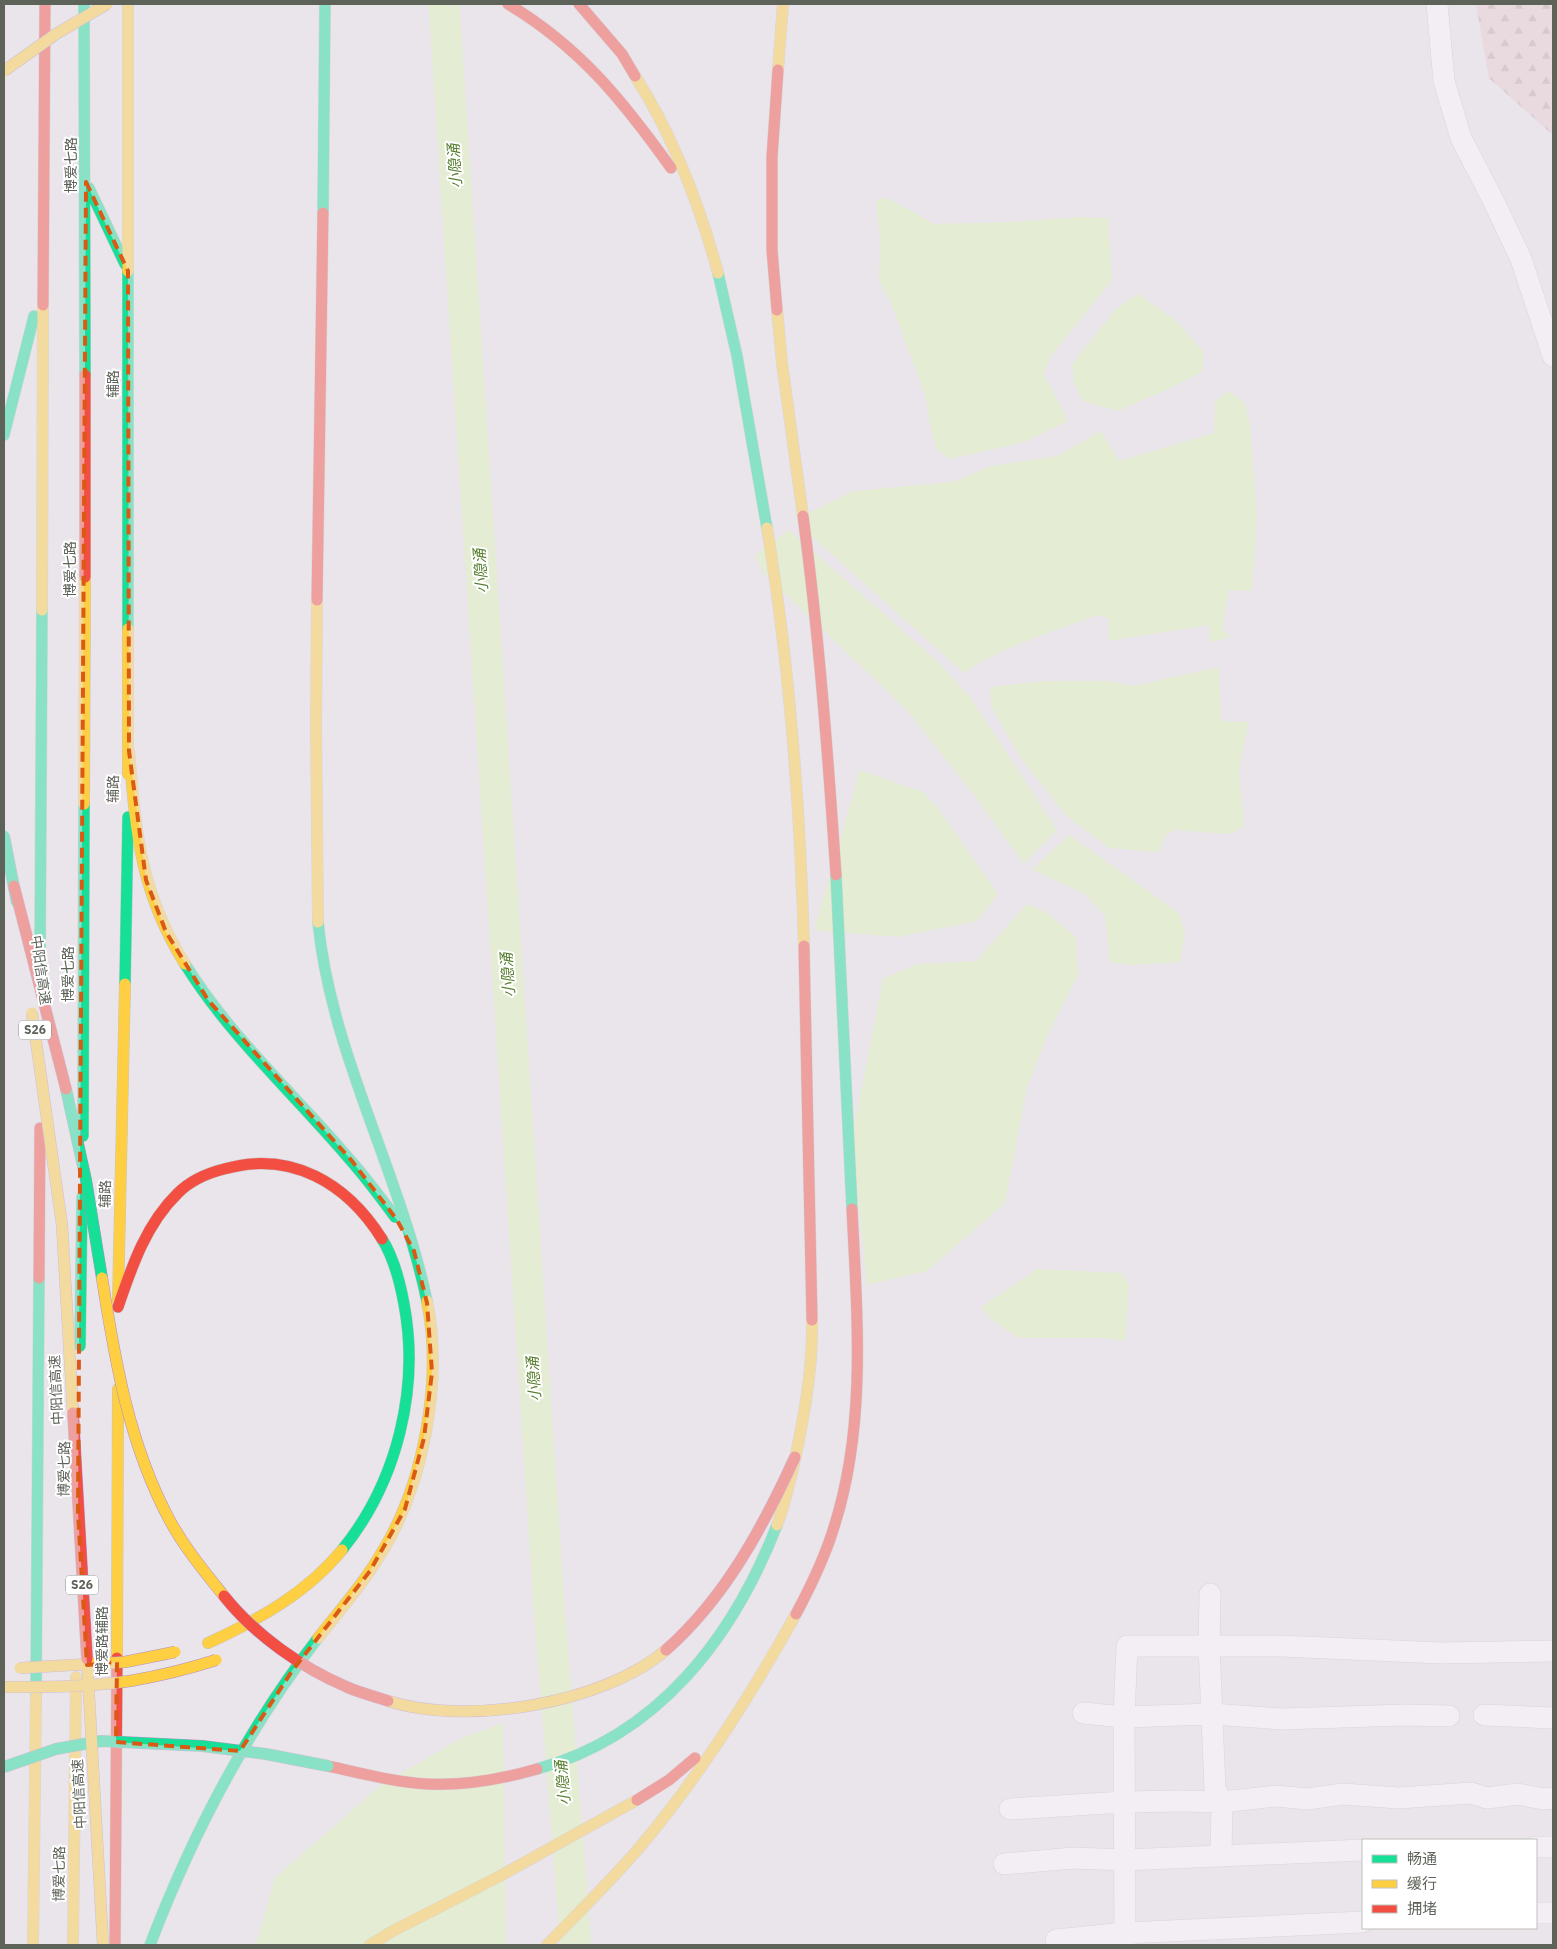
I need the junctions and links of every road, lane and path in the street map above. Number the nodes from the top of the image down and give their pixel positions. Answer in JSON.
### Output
{"nodes":[{"id":1,"x":45,"y":4,"type":"edge"},
{"id":2,"x":84,"y":4,"type":"edge"},
{"id":3,"x":107,"y":4,"type":"edge"},
{"id":4,"x":128,"y":4,"type":"edge"},
{"id":5,"x":326,"y":4,"type":"edge"},
{"id":6,"x":508,"y":4,"type":"edge"},
{"id":7,"x":578,"y":4,"type":"edge"},
{"id":8,"x":782,"y":4,"type":"edge"},
{"id":9,"x":1437,"y":4,"type":"edge"},
{"id":10,"x":795,"y":13,"type":"dead end"},
{"id":11,"x":4,"y":71,"type":"edge"},
{"id":12,"x":777,"y":96,"type":"junction"},
{"id":13,"x":86,"y":182,"type":"junction"},
{"id":14,"x":704,"y":223,"type":"junction"},
{"id":15,"x":128,"y":271,"type":"junction"},
{"id":16,"x":45,"y":276,"type":"junction"},
{"id":17,"x":1553,"y":356,"type":"edge"},
{"id":18,"x":4,"y":435,"type":"edge"},
{"id":19,"x":129,"y":751,"type":"junction"},
{"id":20,"x":4,"y":836,"type":"edge"},
{"id":21,"x":14,"y":886,"type":"junction"},
{"id":22,"x":414,"y":1251,"type":"junction"},
{"id":23,"x":118,"y":1307,"type":"junction"},
{"id":24,"x":796,"y":1457,"type":"junction"},
{"id":25,"x":417,"y":1464,"type":"junction"},
{"id":26,"x":378,"y":1535,"type":"dead end"},
{"id":27,"x":1210,"y":1594,"type":"dead end"},
{"id":28,"x":276,"y":1631,"type":"dead end"},
{"id":29,"x":254,"y":1643,"type":"dead end"},
{"id":30,"x":1209,"y":1646,"type":"junction"},
{"id":31,"x":1553,"y":1651,"type":"edge"},
{"id":32,"x":220,"y":1659,"type":"dead end"},
{"id":33,"x":12,"y":1669,"type":"dead end"},
{"id":34,"x":4,"y":1687,"type":"edge"},
{"id":35,"x":745,"y":1703,"type":"junction"},
{"id":36,"x":1083,"y":1713,"type":"dead end"},
{"id":37,"x":1212,"y":1714,"type":"junction"},
{"id":38,"x":1484,"y":1715,"type":"dead end"},
{"id":39,"x":1449,"y":1716,"type":"dead end"},
{"id":40,"x":1124,"y":1717,"type":"junction"},
{"id":41,"x":1553,"y":1718,"type":"edge"},
{"id":42,"x":4,"y":1767,"type":"edge"},
{"id":43,"x":1553,"y":1798,"type":"edge"},
{"id":44,"x":1124,"y":1802,"type":"junction"},
{"id":45,"x":1222,"y":1802,"type":"junction"},
{"id":46,"x":1010,"y":1809,"type":"dead end"},
{"id":47,"x":1553,"y":1846,"type":"edge"},
{"id":48,"x":1537,"y":1847,"type":"edge"},
{"id":49,"x":1362,"y":1850,"type":"edge"},
{"id":50,"x":1221,"y":1856,"type":"junction"},
{"id":51,"x":1124,"y":1860,"type":"junction"},
{"id":52,"x":1004,"y":1864,"type":"dead end"},
{"id":53,"x":1553,"y":1913,"type":"edge"},
{"id":54,"x":1537,"y":1914,"type":"edge"},
{"id":55,"x":1362,"y":1922,"type":"edge"},
{"id":56,"x":1125,"y":1939,"type":"edge"},
{"id":57,"x":1056,"y":1940,"type":"dead end"},
{"id":58,"x":33,"y":1945,"type":"edge"},
{"id":59,"x":74,"y":1945,"type":"edge"},
{"id":60,"x":103,"y":1945,"type":"edge"},
{"id":61,"x":116,"y":1945,"type":"edge"},
{"id":62,"x":150,"y":1945,"type":"edge"},
{"id":63,"x":370,"y":1945,"type":"edge"},
{"id":64,"x":547,"y":1945,"type":"edge"}],
"edges":[{"from":1,"to":16,"type":"main road","name":"博爱七路"},
{"from":2,"to":13,"type":"main road","name":"博爱七路"},
{"from":3,"to":11,"type":"main road","bridge":true},
{"from":4,"to":15,"type":"main road","name":"辅路"},
{"from":5,"to":22,"type":"main road"},
{"from":6,"to":14,"type":"main road"},
{"from":7,"to":14,"type":"main road"},
{"from":8,"to":12,"type":"main road"},
{"from":9,"to":17,"type":"street"},
{"from":10,"to":12,"type":"main road"},
{"from":12,"to":35,"type":"main road"},
{"from":13,"to":15,"type":"main road"},
{"from":13,"to":59,"type":"main road","name":"博爱七路"},
{"from":14,"to":24,"type":"main road"},
{"from":15,"to":19,"type":"main road","name":"辅路"},
{"from":16,"to":18,"type":"main road"},
{"from":16,"to":58,"type":"main road","name":"博爱七路"},
{"from":19,"to":22,"type":"main road"},
{"from":19,"to":23,"type":"main road","name":"辅路"},
{"from":20,"to":21,"type":"main road","name":"中阳信高速","number":"S26","bridge":true},
{"from":21,"to":24,"type":"main road","bridge":true},
{"from":21,"to":60,"type":"main road","name":"中阳信高速","number":"S26","bridge":true},
{"from":22,"to":25,"type":"main road"},
{"from":23,"to":33,"type":"main road","bridge":true},
{"from":23,"to":61,"type":"main road","name":"博爱路辅路"},
{"from":24,"to":42,"type":"main road","bridge":true},
{"from":25,"to":26,"type":"main road"},
{"from":25,"to":62,"type":"main road"},
{"from":27,"to":30,"type":"street"},
{"from":28,"to":29,"type":"main road"},
{"from":30,"to":31,"type":"street"},
{"from":30,"to":37,"type":"street"},
{"from":30,"to":40,"type":"street"},
{"from":32,"to":34,"type":"main road","bridge":true},
{"from":35,"to":63,"type":"main road"},
{"from":35,"to":64,"type":"main road"},
{"from":36,"to":40,"type":"street"},
{"from":37,"to":39,"type":"street"},
{"from":37,"to":40,"type":"street"},
{"from":37,"to":45,"type":"street"},
{"from":38,"to":41,"type":"street"},
{"from":40,"to":44,"type":"street"},
{"from":43,"to":45,"type":"street"},
{"from":44,"to":45,"type":"street"},
{"from":44,"to":46,"type":"street"},
{"from":44,"to":51,"type":"street"},
{"from":45,"to":50,"type":"street"},
{"from":47,"to":48,"type":"street"},
{"from":49,"to":50,"type":"street"},
{"from":50,"to":51,"type":"street"},
{"from":51,"to":52,"type":"street"},
{"from":51,"to":56,"type":"street"},
{"from":53,"to":54,"type":"street"},
{"from":55,"to":56,"type":"street"},
{"from":56,"to":57,"type":"street"}]}
